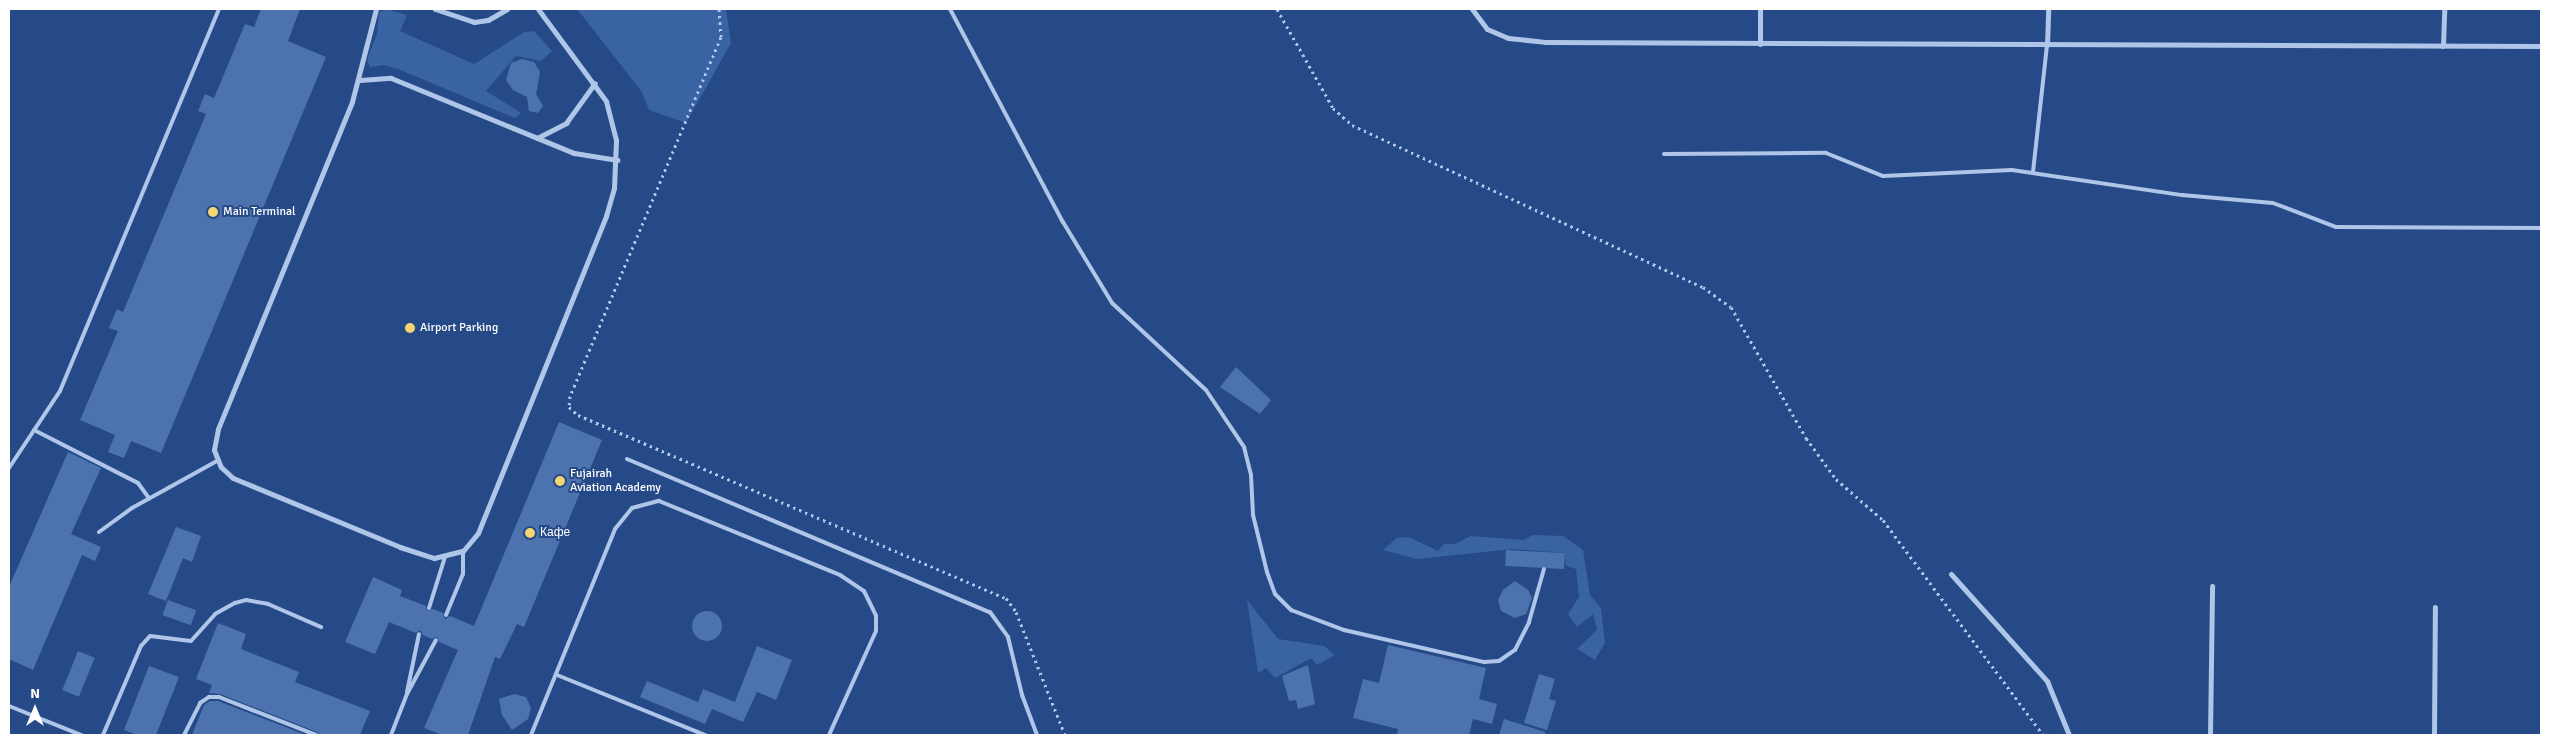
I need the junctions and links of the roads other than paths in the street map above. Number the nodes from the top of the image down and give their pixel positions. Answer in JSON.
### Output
{"nodes":[{"id":1,"x":219,"y":9,"type":"edge"},
{"id":2,"x":376,"y":9,"type":"edge"},
{"id":3,"x":435,"y":9,"type":"edge"},
{"id":4,"x":507,"y":9,"type":"edge"},
{"id":5,"x":538,"y":9,"type":"edge"},
{"id":6,"x":950,"y":9,"type":"edge"},
{"id":7,"x":1472,"y":9,"type":"edge"},
{"id":8,"x":1760,"y":9,"type":"edge"},
{"id":9,"x":2048,"y":9,"type":"edge"},
{"id":10,"x":2444,"y":9,"type":"edge"},
{"id":11,"x":1760,"y":44,"type":"junction"},
{"id":12,"x":2047,"y":45,"type":"junction"},
{"id":13,"x":2443,"y":46,"type":"junction"},
{"id":14,"x":2541,"y":46,"type":"edge"},
{"id":15,"x":360,"y":80,"type":"junction"},
{"id":16,"x":595,"y":83,"type":"junction"},
{"id":17,"x":537,"y":138,"type":"junction"},
{"id":18,"x":1664,"y":154,"type":"dead end"},
{"id":19,"x":617,"y":160,"type":"junction"},
{"id":20,"x":2033,"y":172,"type":"junction"},
{"id":21,"x":2541,"y":228,"type":"edge"},
{"id":22,"x":34,"y":430,"type":"junction"},
{"id":23,"x":627,"y":459,"type":"dead end"},
{"id":24,"x":217,"y":460,"type":"junction"},
{"id":25,"x":9,"y":468,"type":"edge"},
{"id":26,"x":149,"y":498,"type":"junction"},
{"id":27,"x":99,"y":532,"type":"dead end"},
{"id":28,"x":463,"y":551,"type":"junction"},
{"id":29,"x":445,"y":557,"type":"junction"},
{"id":30,"x":1544,"y":569,"type":"dead end"},
{"id":31,"x":1951,"y":574,"type":"dead end"},
{"id":32,"x":2212,"y":586,"type":"dead end"},
{"id":33,"x":2435,"y":607,"type":"dead end"},
{"id":34,"x":429,"y":608,"type":"dead end"},
{"id":35,"x":446,"y":615,"type":"dead end"},
{"id":36,"x":321,"y":627,"type":"dead end"},
{"id":37,"x":419,"y":634,"type":"dead end"},
{"id":38,"x":436,"y":640,"type":"dead end"},
{"id":39,"x":557,"y":675,"type":"junction"},
{"id":40,"x":407,"y":694,"type":"junction"},
{"id":41,"x":9,"y":706,"type":"edge"},
{"id":42,"x":81,"y":735,"type":"edge"},
{"id":43,"x":103,"y":735,"type":"edge"},
{"id":44,"x":184,"y":735,"type":"edge"},
{"id":45,"x":316,"y":735,"type":"edge"},
{"id":46,"x":391,"y":735,"type":"edge"},
{"id":47,"x":531,"y":735,"type":"edge"},
{"id":48,"x":706,"y":735,"type":"edge"},
{"id":49,"x":829,"y":735,"type":"edge"},
{"id":50,"x":1038,"y":735,"type":"edge"},
{"id":51,"x":2069,"y":735,"type":"edge"},
{"id":52,"x":2210,"y":735,"type":"edge"},
{"id":53,"x":2434,"y":735,"type":"edge"}],
"edges":[{"from":1,"to":22,"type":"lane"},
{"from":2,"to":15,"type":"street"},
{"from":3,"to":4,"type":"street"},
{"from":5,"to":16,"type":"street"},
{"from":6,"to":30,"type":"lane"},
{"from":7,"to":11,"type":"street"},
{"from":8,"to":11,"type":"street"},
{"from":9,"to":12,"type":"street"},
{"from":10,"to":13,"type":"street"},
{"from":11,"to":12,"type":"street"},
{"from":12,"to":13,"type":"street"},
{"from":12,"to":20,"type":"lane"},
{"from":13,"to":14,"type":"street"},
{"from":15,"to":17,"type":"street"},
{"from":15,"to":24,"type":"street"},
{"from":16,"to":17,"type":"street"},
{"from":16,"to":19,"type":"street"},
{"from":17,"to":19,"type":"street"},
{"from":18,"to":20,"type":"lane"},
{"from":19,"to":28,"type":"street"},
{"from":20,"to":21,"type":"lane"},
{"from":22,"to":25,"type":"lane"},
{"from":22,"to":26,"type":"lane"},
{"from":23,"to":50,"type":"lane"},
{"from":24,"to":26,"type":"lane"},
{"from":24,"to":29,"type":"street"},
{"from":26,"to":27,"type":"lane"},
{"from":28,"to":29,"type":"street"},
{"from":28,"to":35,"type":"lane"},
{"from":29,"to":34,"type":"lane"},
{"from":31,"to":51,"type":"street"},
{"from":32,"to":52,"type":"street"},
{"from":33,"to":53,"type":"street"},
{"from":36,"to":43,"type":"lane"},
{"from":37,"to":40,"type":"lane"},
{"from":38,"to":40,"type":"lane"},
{"from":39,"to":47,"type":"lane"},
{"from":39,"to":48,"type":"lane"},
{"from":39,"to":49,"type":"lane"},
{"from":40,"to":46,"type":"lane"},
{"from":41,"to":42,"type":"lane"},
{"from":44,"to":45,"type":"lane"}]}
